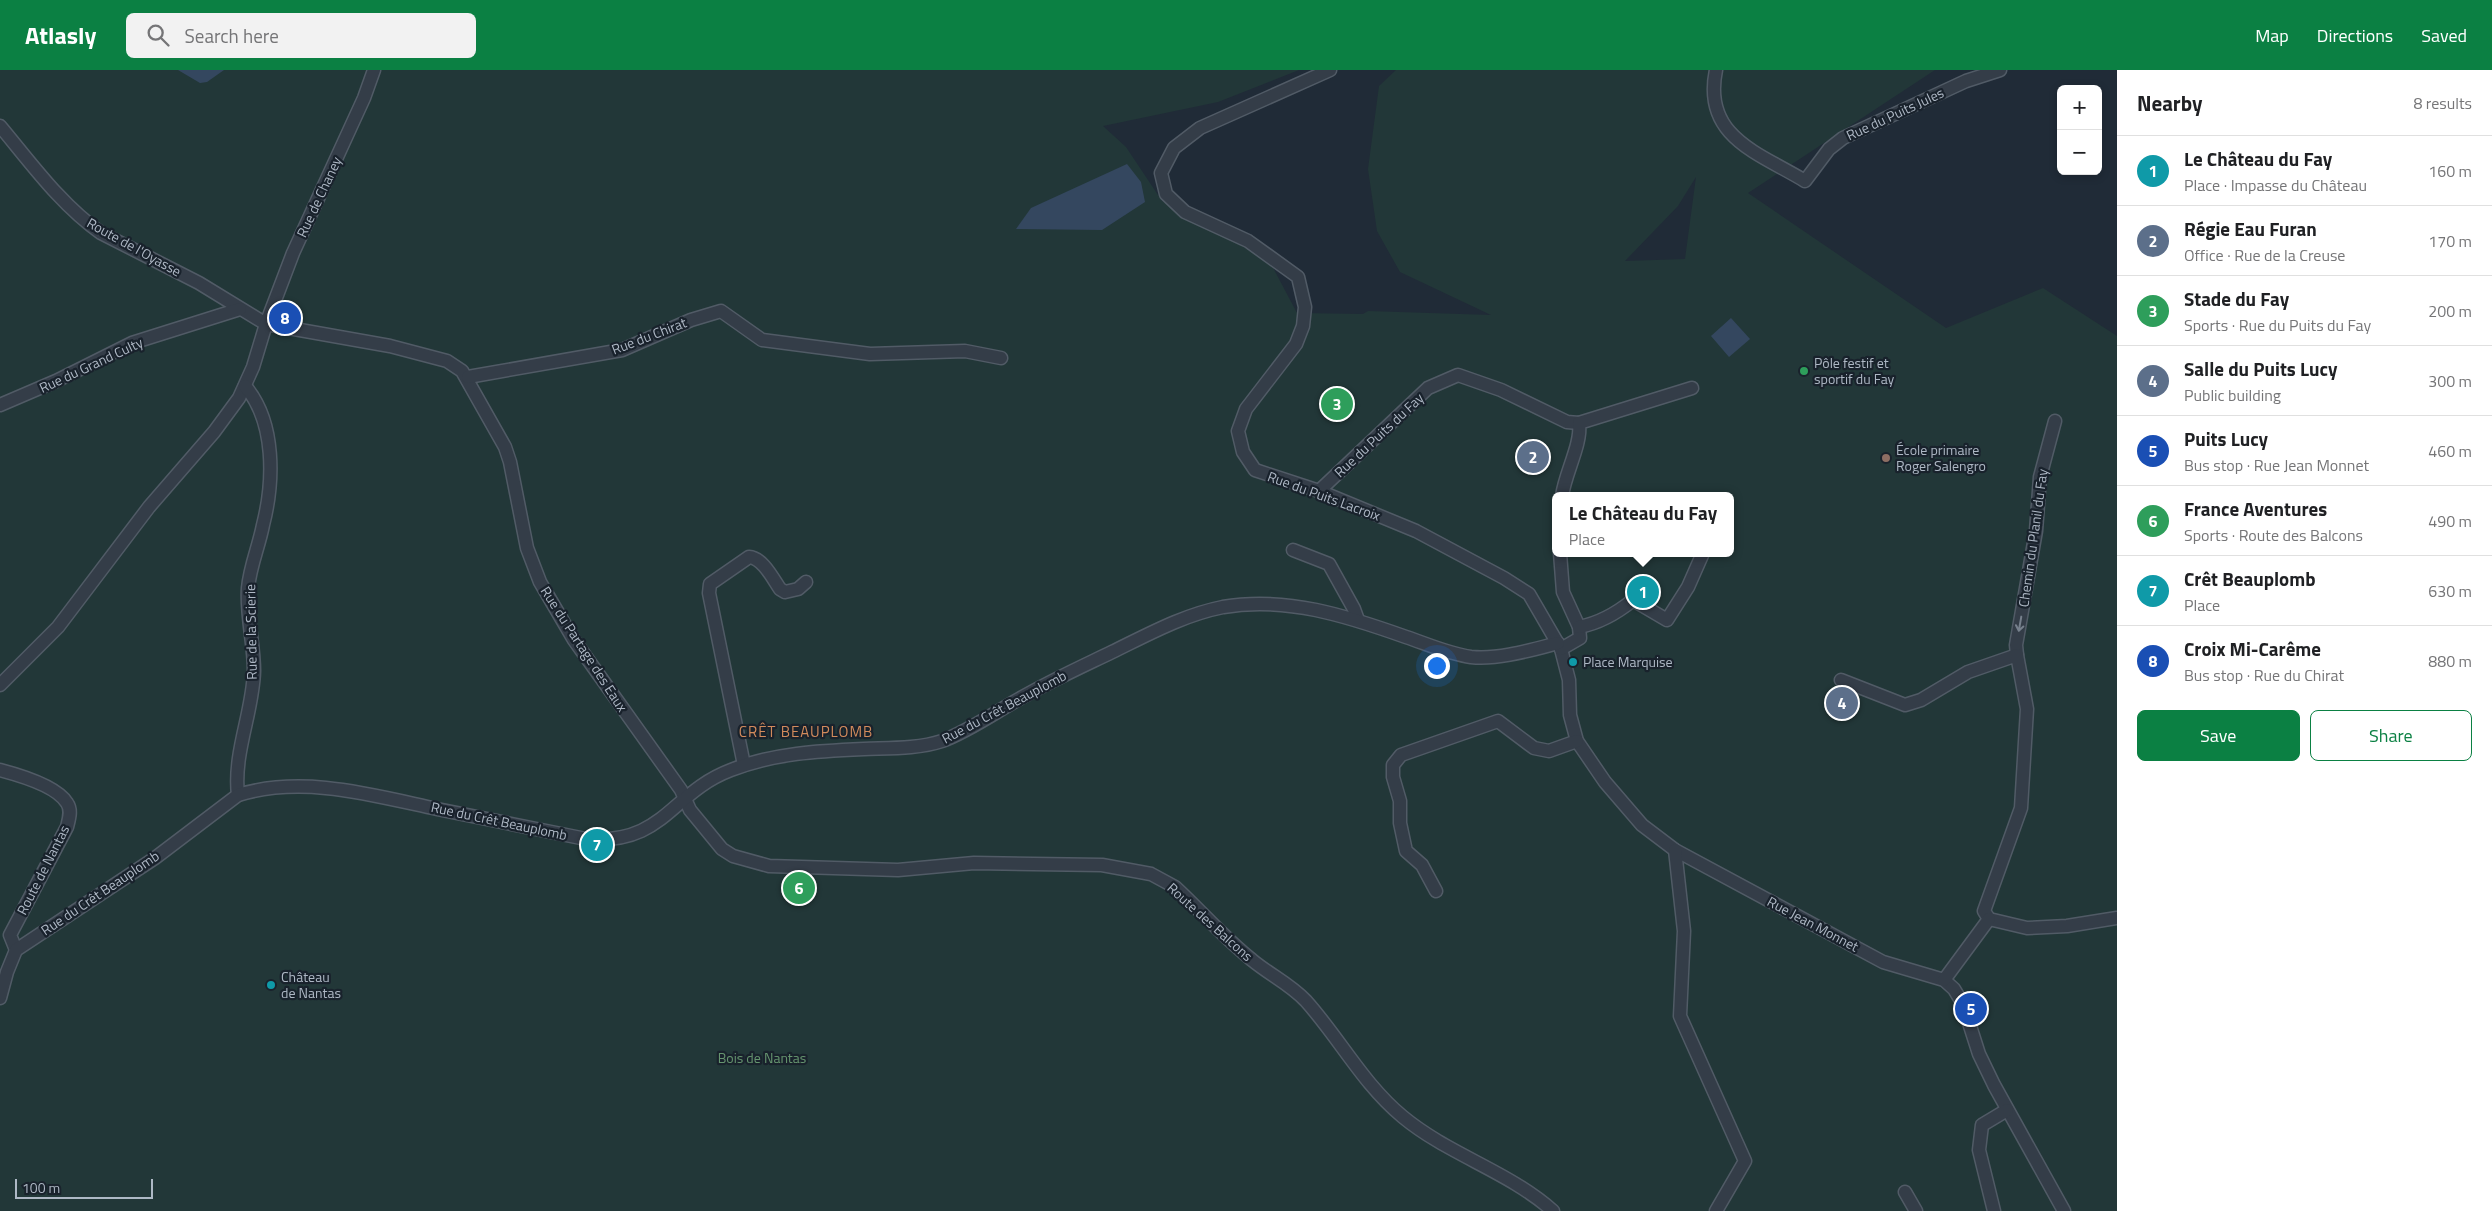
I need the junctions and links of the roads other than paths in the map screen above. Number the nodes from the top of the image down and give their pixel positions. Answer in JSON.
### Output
{"nodes":[{"id":1,"x":374,"y":70,"type":"edge"},
{"id":2,"x":1330,"y":70,"type":"edge"},
{"id":3,"x":1716,"y":70,"type":"edge"},
{"id":4,"x":2000,"y":70,"type":"edge"},
{"id":5,"x":0,"y":126,"type":"edge"},
{"id":6,"x":240,"y":309,"type":"junction"},
{"id":7,"x":266,"y":324,"type":"junction"},
{"id":8,"x":1001,"y":358,"type":"dead end"},
{"id":9,"x":468,"y":377,"type":"junction"},
{"id":10,"x":245,"y":386,"type":"junction"},
{"id":11,"x":1692,"y":388,"type":"dead end"},
{"id":12,"x":0,"y":405,"type":"edge"},
{"id":13,"x":2055,"y":421,"type":"dead end"},
{"id":14,"x":1579,"y":422,"type":"junction"},
{"id":15,"x":1320,"y":491,"type":"junction"},
{"id":16,"x":1563,"y":492,"type":"edge"},
{"id":17,"x":1294,"y":550,"type":"dead end"},
{"id":18,"x":1560,"y":557,"type":"edge"},
{"id":19,"x":1701,"y":557,"type":"edge"},
{"id":20,"x":806,"y":582,"type":"dead end"},
{"id":21,"x":1358,"y":620,"type":"junction"},
{"id":22,"x":1579,"y":627,"type":"junction"},
{"id":23,"x":1560,"y":646,"type":"junction"},
{"id":24,"x":2017,"y":655,"type":"junction"},
{"id":25,"x":1841,"y":680,"type":"dead end"},
{"id":26,"x":0,"y":684,"type":"edge"},
{"id":27,"x":1577,"y":741,"type":"junction"},
{"id":28,"x":744,"y":765,"type":"junction"},
{"id":29,"x":0,"y":770,"type":"edge"},
{"id":30,"x":238,"y":795,"type":"junction"},
{"id":31,"x":684,"y":799,"type":"junction"},
{"id":32,"x":1675,"y":850,"type":"junction"},
{"id":33,"x":1436,"y":891,"type":"dead end"},
{"id":34,"x":2117,"y":918,"type":"edge"},
{"id":35,"x":1989,"y":919,"type":"junction"},
{"id":36,"x":16,"y":950,"type":"junction"},
{"id":37,"x":1944,"y":980,"type":"junction"},
{"id":38,"x":0,"y":998,"type":"edge"},
{"id":39,"x":2007,"y":1110,"type":"junction"},
{"id":40,"x":1905,"y":1192,"type":"dead end"},
{"id":41,"x":1553,"y":1211,"type":"edge"},
{"id":42,"x":1716,"y":1211,"type":"edge"},
{"id":43,"x":1916,"y":1211,"type":"edge"},
{"id":44,"x":1994,"y":1211,"type":"edge"},
{"id":45,"x":2064,"y":1211,"type":"edge"}],
"edges":[{"from":1,"to":7,"type":"street","name":"Rue de Chaney"},
{"from":2,"to":15,"type":"street","name":"Rue du Puits Lacroix"},
{"from":3,"to":4,"type":"street","name":"Rue du Puits Jules"},
{"from":5,"to":6,"type":"street","name":"Route de l'Oyasse"},
{"from":6,"to":7,"type":"street","name":"Route de l'Oyasse"},
{"from":6,"to":12,"type":"street","name":"Rue du Grand Culty"},
{"from":7,"to":9,"type":"street"},
{"from":7,"to":10,"type":"street","name":"Rue de Chaney"},
{"from":8,"to":9,"type":"street","name":"Rue du Chirat"},
{"from":9,"to":31,"type":"street","name":"Rue du Partage des Eaux"},
{"from":10,"to":26,"type":"street","name":"Rue de Chaney"},
{"from":10,"to":30,"type":"street","name":"Rue de la Scierie"},
{"from":11,"to":14,"type":"street"},
{"from":13,"to":24,"type":"street","name":"Chemin du Planil du Fay","one_way":true},
{"from":14,"to":15,"type":"street","name":"Rue du Puits du Fay"},
{"from":14,"to":16,"type":"street"},
{"from":15,"to":23,"type":"street","name":"Rue du Puits Lacroix"},
{"from":17,"to":21,"type":"street"},
{"from":18,"to":22,"type":"street"},
{"from":19,"to":22,"type":"street"},
{"from":20,"to":28,"type":"street"},
{"from":21,"to":23,"type":"street","name":"Rue du Crêt Beauplomb"},
{"from":21,"to":28,"type":"street","name":"Rue du Crêt Beauplomb"},
{"from":22,"to":23,"type":"street"},
{"from":23,"to":27,"type":"street","name":"Rue Jean Monnet"},
{"from":24,"to":25,"type":"street"},
{"from":24,"to":35,"type":"street","name":"Chemin du Planil du Fay"},
{"from":27,"to":32,"type":"street","name":"Rue Jean Monnet"},
{"from":27,"to":33,"type":"street"},
{"from":28,"to":31,"type":"street","name":"Rue du Crêt Beauplomb"},
{"from":29,"to":36,"type":"street","name":"Route de Nantas"},
{"from":30,"to":31,"type":"street","name":"Rue du Crêt Beauplomb"},
{"from":30,"to":36,"type":"street","name":"Rue du Crêt Beauplomb"},
{"from":31,"to":41,"type":"street","name":"Route des Balcons"},
{"from":32,"to":37,"type":"street","name":"Rue Jean Monnet"},
{"from":32,"to":42,"type":"street"},
{"from":34,"to":35,"type":"street"},
{"from":35,"to":37,"type":"street"},
{"from":36,"to":38,"type":"street"},
{"from":37,"to":39,"type":"street"},
{"from":39,"to":44,"type":"street"},
{"from":39,"to":45,"type":"street"},
{"from":40,"to":43,"type":"street"}]}
